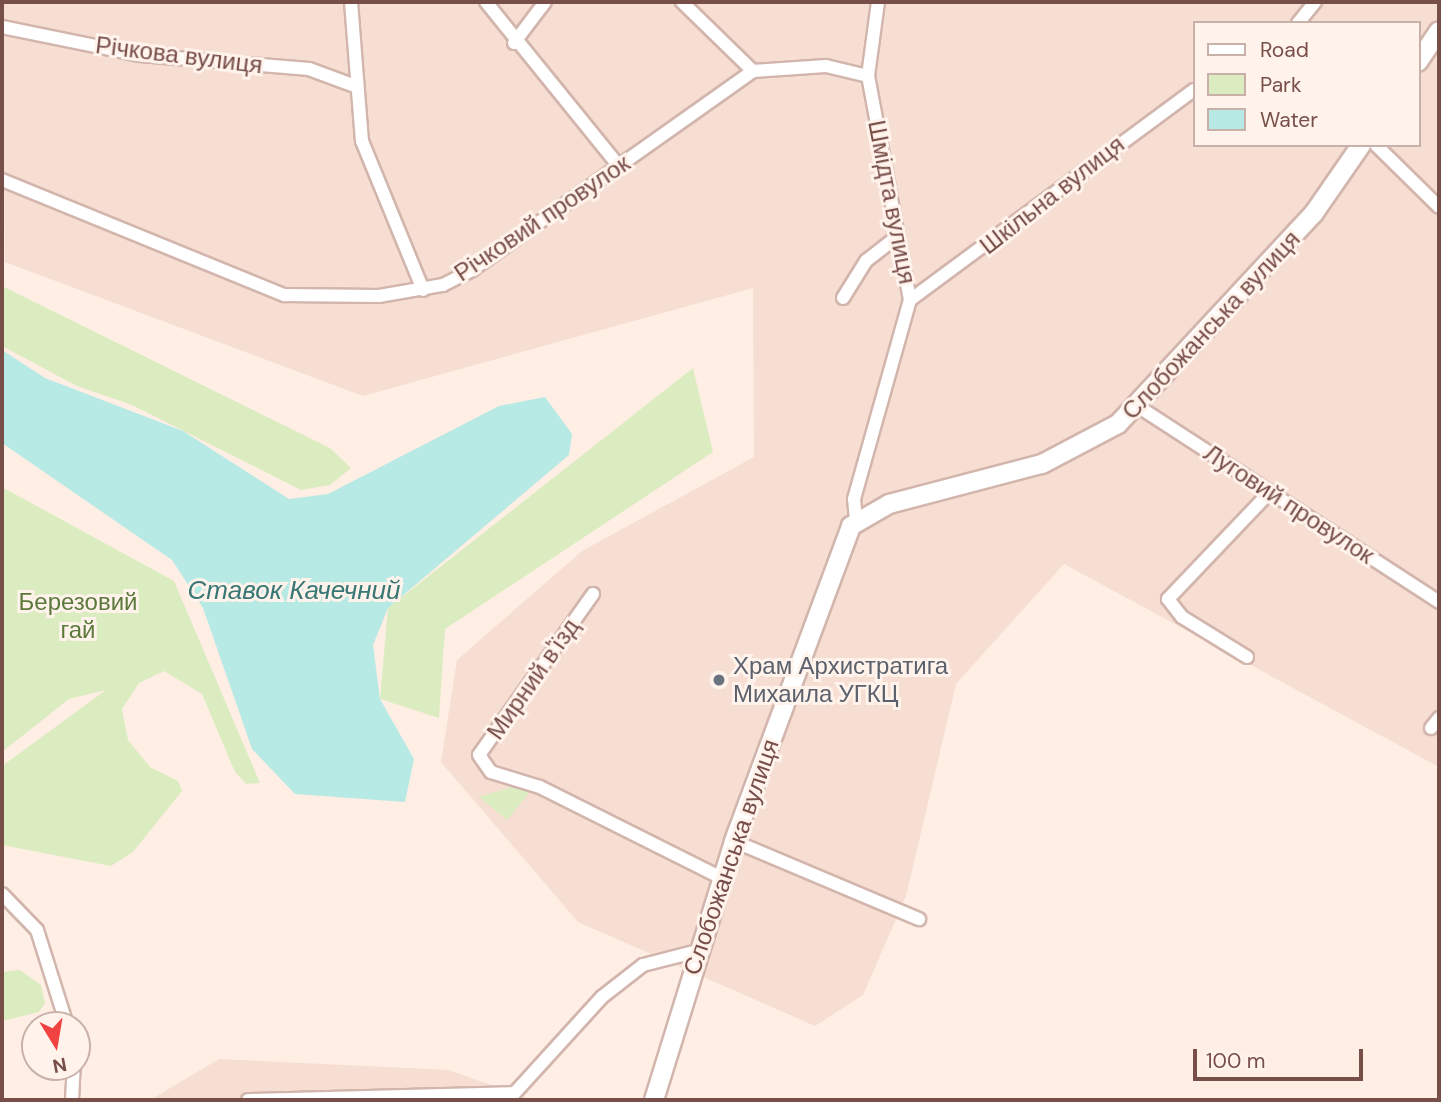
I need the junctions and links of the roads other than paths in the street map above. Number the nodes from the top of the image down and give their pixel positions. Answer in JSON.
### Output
{"nodes":[{"id":1,"x":351,"y":2,"type":"edge"},
{"id":2,"x":486,"y":2,"type":"edge"},
{"id":3,"x":545,"y":2,"type":"edge"},
{"id":4,"x":682,"y":2,"type":"edge"},
{"id":5,"x":1315,"y":2,"type":"edge"},
{"id":6,"x":876,"y":3,"type":"edge"},
{"id":7,"x":1300,"y":21,"type":"edge"},
{"id":8,"x":2,"y":27,"type":"edge"},
{"id":9,"x":1439,"y":31,"type":"edge"},
{"id":10,"x":514,"y":43,"type":"junction"},
{"id":11,"x":1420,"y":59,"type":"edge"},
{"id":12,"x":753,"y":71,"type":"junction"},
{"id":13,"x":868,"y":76,"type":"junction"},
{"id":14,"x":355,"y":86,"type":"junction"},
{"id":15,"x":1192,"y":91,"type":"edge"},
{"id":16,"x":1360,"y":147,"type":"edge"},
{"id":17,"x":1378,"y":147,"type":"edge"},
{"id":18,"x":617,"y":164,"type":"junction"},
{"id":19,"x":2,"y":180,"type":"edge"},
{"id":20,"x":1439,"y":207,"type":"edge"},
{"id":21,"x":898,"y":236,"type":"junction"},
{"id":22,"x":423,"y":290,"type":"junction"},
{"id":23,"x":843,"y":298,"type":"dead end"},
{"id":24,"x":911,"y":300,"type":"junction"},
{"id":25,"x":1139,"y":407,"type":"junction"},
{"id":26,"x":1269,"y":492,"type":"junction"},
{"id":27,"x":856,"y":521,"type":"junction"},
{"id":28,"x":593,"y":594,"type":"dead end"},
{"id":29,"x":1439,"y":602,"type":"edge"},
{"id":30,"x":1247,"y":657,"type":"dead end"},
{"id":31,"x":734,"y":841,"type":"junction"},
{"id":32,"x":722,"y":878,"type":"junction"},
{"id":33,"x":2,"y":894,"type":"edge"},
{"id":34,"x":919,"y":919,"type":"dead end"},
{"id":35,"x":698,"y":951,"type":"junction"},
{"id":36,"x":63,"y":1011,"type":"edge"},
{"id":37,"x":73,"y":1081,"type":"edge"},
{"id":38,"x":511,"y":1096,"type":"edge"},
{"id":39,"x":72,"y":1100,"type":"edge"},
{"id":40,"x":248,"y":1100,"type":"edge"},
{"id":41,"x":654,"y":1100,"type":"edge"}],
"edges":[{"from":1,"to":14,"type":"street"},
{"from":2,"to":10,"type":"street"},
{"from":3,"to":10,"type":"street"},
{"from":4,"to":12,"type":"street"},
{"from":5,"to":7,"type":"street"},
{"from":6,"to":13,"type":"street","name":"Шмідта вулиця"},
{"from":8,"to":14,"type":"street","name":"Річкова вулиця"},
{"from":9,"to":11,"type":"street"},
{"from":10,"to":18,"type":"street"},
{"from":12,"to":13,"type":"street"},
{"from":12,"to":18,"type":"street","name":"Річковий провулок"},
{"from":13,"to":21,"type":"street","name":"Шмідта вулиця"},
{"from":14,"to":22,"type":"street"},
{"from":15,"to":24,"type":"street","name":"Шкільна вулиця"},
{"from":16,"to":25,"type":"street","name":"Слобожанська вулиця"},
{"from":17,"to":20,"type":"street"},
{"from":18,"to":22,"type":"street","name":"Річковий провулок"},
{"from":19,"to":22,"type":"street","name":"Річковий провулок"},
{"from":21,"to":23,"type":"street"},
{"from":21,"to":24,"type":"street","name":"Шмідта вулиця"},
{"from":24,"to":27,"type":"street","name":"Шмідта вулиця"},
{"from":25,"to":26,"type":"street","name":"Луговий провулок"},
{"from":25,"to":27,"type":"street","name":"Слобожанська вулиця"},
{"from":26,"to":29,"type":"street","name":"Луговий провулок"},
{"from":26,"to":30,"type":"street"},
{"from":27,"to":31,"type":"street","name":"Слобожанська вулиця"},
{"from":28,"to":32,"type":"street","name":"Мирний в'їзд"},
{"from":31,"to":32,"type":"street","name":"Слобожанська вулиця"},
{"from":31,"to":34,"type":"street"},
{"from":32,"to":35,"type":"street","name":"Слобожанська вулиця"},
{"from":33,"to":36,"type":"street"},
{"from":35,"to":38,"type":"street"},
{"from":35,"to":41,"type":"street","name":"Слобожанська вулиця"},
{"from":37,"to":39,"type":"street"},
{"from":38,"to":40,"type":"street"}]}
